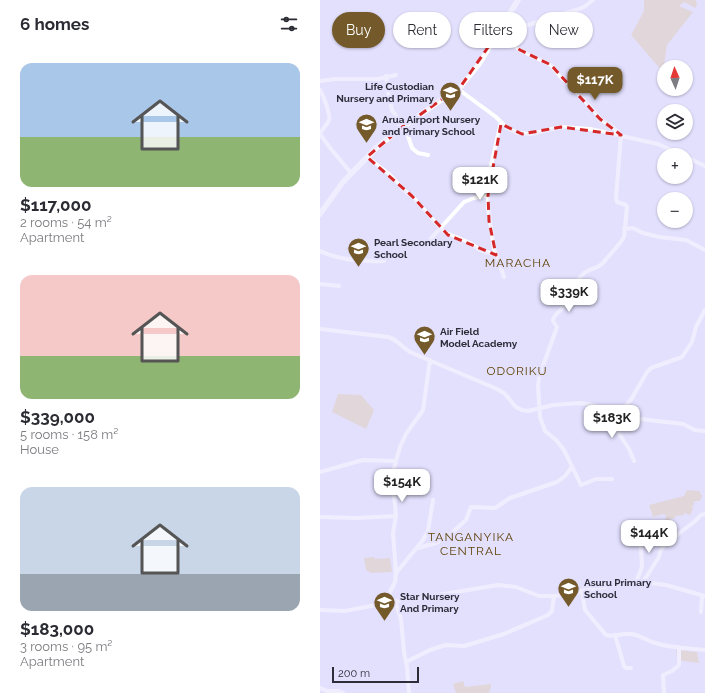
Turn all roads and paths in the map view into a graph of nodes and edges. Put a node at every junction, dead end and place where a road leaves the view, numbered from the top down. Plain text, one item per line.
1 (518, 0) edge
2 (593, 0) edge
3 (511, 12) edge
4 (527, 25) edge
5 (489, 48) edge
6 (518, 48) edge
7 (396, 74) dead end
8 (386, 76) junction
9 (320, 81) edge
10 (458, 89) junction
11 (320, 90) edge
12 (501, 122) junction
13 (401, 128) junction
14 (622, 135) junction
15 (667, 148) edge
16 (428, 155) dead end
17 (367, 157) junction
18 (693, 160) edge
19 (705, 166) edge
20 (351, 173) junction
21 (488, 195) junction
22 (320, 214) edge
23 (439, 228) junction
24 (624, 229) junction
25 (426, 244) dead end
26 (705, 250) edge
27 (320, 251) edge
28 (496, 255) junction
29 (384, 261) dead end
30 (504, 277) dead end
31 (320, 284) edge
32 (339, 286) dead end
33 (705, 310) edge
34 (320, 329) edge
35 (430, 360) junction
36 (540, 408) junction
37 (614, 412) junction
38 (620, 414) junction
39 (704, 431) edge
40 (396, 461) junction
41 (634, 461) dead end
42 (572, 467) junction
43 (320, 472) edge
44 (612, 479) dead end
45 (433, 500) dead end
46 (705, 514) edge
47 (396, 516) junction
48 (320, 517) edge
49 (632, 529) dead end
50 (418, 548) junction
51 (396, 573) junction
52 (636, 582) junction
53 (643, 582) junction
54 (582, 591) junction
55 (554, 596) junction
56 (704, 596) edge
57 (395, 601) junction
58 (384, 604) junction
59 (320, 610) edge
60 (701, 612) dead end
61 (615, 635) junction
62 (679, 647) junction
63 (705, 650) edge
64 (406, 662) junction
65 (631, 668) dead end
66 (320, 688) edge
67 (343, 693) edge
68 (409, 693) edge
69 (664, 693) edge

1 - 3 main road
2 - 4 street
5 - 10 main road
6 - 14 street
7 - 8 street
8 - 9 street
8 - 13 street
10 - 12 street
10 - 13 main road
11 - 20 street
12 - 14 street
12 - 21 street
13 - 16 street
13 - 17 main road
14 - 15 street
14 - 24 street
17 - 20 main road
17 - 23 street
18 - 19 street
20 - 22 main road
21 - 23 street
21 - 28 street
23 - 25 street
23 - 28 street
24 - 26 street
24 - 36 street
27 - 29 street
28 - 30 street
31 - 32 street
33 - 38 street
34 - 35 street
35 - 36 street
35 - 40 street
36 - 37 street
36 - 42 street
37 - 38 street
37 - 41 street
38 - 39 street
40 - 43 street
40 - 47 street
42 - 44 street
42 - 50 street
45 - 50 street
46 - 53 street
47 - 48 street
47 - 51 street
49 - 52 street
50 - 51 street
51 - 58 street
52 - 53 street
52 - 54 street
53 - 56 street
54 - 55 street
54 - 61 street
55 - 57 street
55 - 64 street
56 - 60 street
57 - 58 street
57 - 64 street
58 - 59 street
61 - 62 street
61 - 65 street
62 - 63 street
62 - 69 street
64 - 68 street
66 - 67 street

